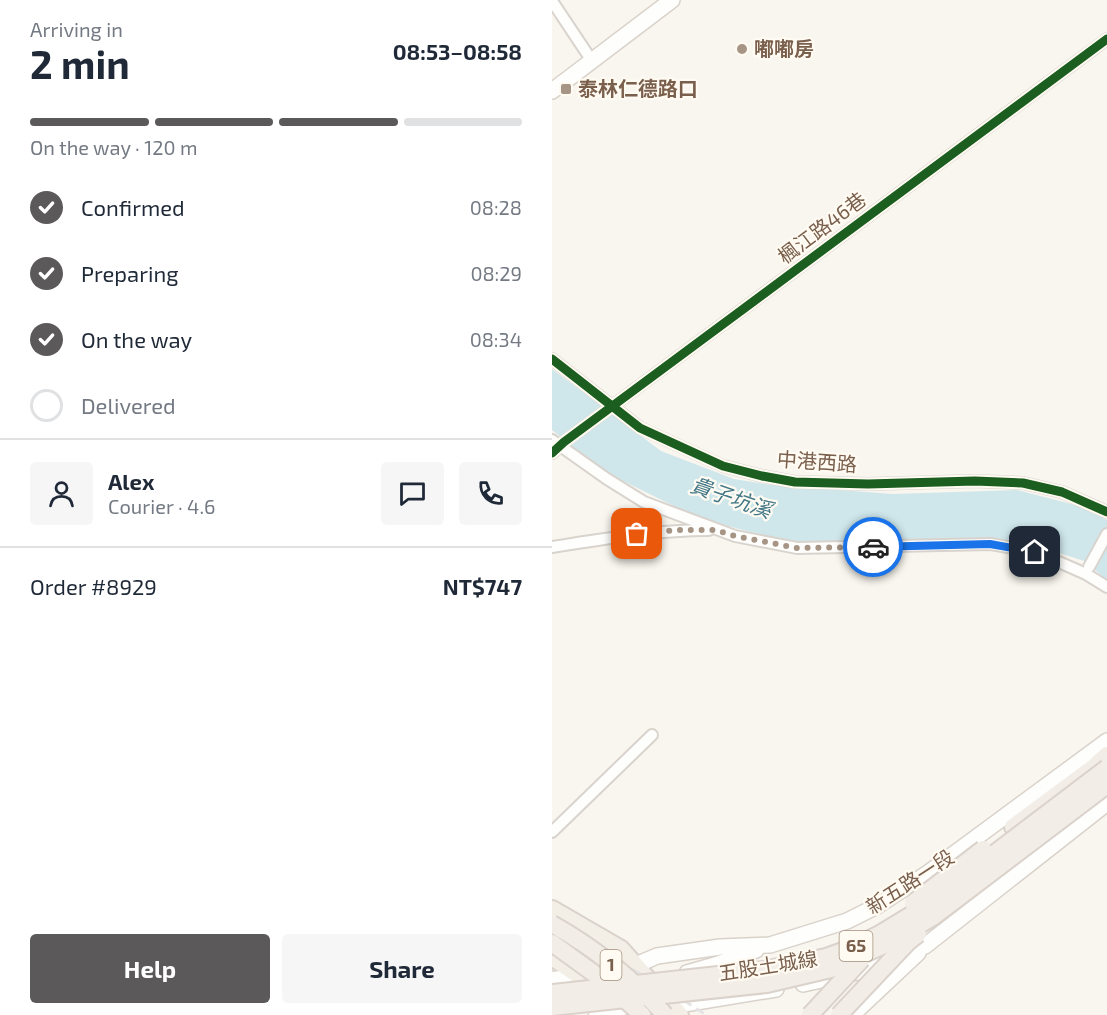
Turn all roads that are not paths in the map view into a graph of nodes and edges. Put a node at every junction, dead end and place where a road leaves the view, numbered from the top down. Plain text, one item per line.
1 (672, 0) edge
2 (552, 1) edge
3 (1107, 39) edge
4 (592, 61) junction
5 (552, 92) edge
6 (552, 358) edge
7 (610, 408) junction
8 (557, 445) edge
9 (1107, 512) edge
10 (715, 530) junction
11 (1107, 534) edge
12 (552, 547) edge
13 (1089, 567) dead end
14 (1107, 587) edge
15 (652, 735) dead end
16 (1107, 741) edge
17 (1107, 755) edge
18 (1107, 768) edge
19 (1107, 785) edge
20 (1107, 793) edge
21 (1107, 803) edge
22 (552, 832) edge
23 (552, 909) edge
24 (552, 924) edge
25 (552, 932) edge
26 (552, 943) edge
27 (770, 945) junction
28 (925, 946) junction
29 (552, 957) edge
30 (636, 965) junction
31 (601, 970) junction
32 (578, 975) junction
33 (552, 978) edge
34 (650, 982) junction
35 (552, 993) edge
36 (552, 1007) edge
37 (672, 1012) edge
38 (637, 1013) edge
39 (595, 1015) edge
40 (810, 1015) edge
41 (839, 1015) edge
42 (852, 1015) edge

1 - 4 main road
2 - 4 street
3 - 7 street, 楓江路46巷
4 - 5 main road
6 - 7 street, 中港西路
7 - 8 street, 楓江路46巷
7 - 9 street, 中港西路
8 - 10 street
10 - 12 street
10 - 14 street
11 - 13 street
15 - 22 street
16 - 27 main road, 新五路一段
17 - 40 highway, bridge
18 - 35 highway, 五股土城線 / 65, bridge
19 - 36 highway, 五股土城線 / 65, bridge
20 - 41 highway, bridge
21 - 28 main road
23 - 30 main road, 1
24 - 37 highway, 1, bridge
25 - 31 main road, 1
26 - 38 highway, 1, bridge
27 - 30 main road, 新五路一段
27 - 34 main road
28 - 37 main road
28 - 42 main road
29 - 32 main road, 1
30 - 31 main road, 新五路一段
30 - 34 main road, 1
31 - 32 main road, 新五路一段
31 - 34 main road, 1
31 - 38 main road, 1
32 - 33 street
32 - 38 main road, 1
34 - 37 main road, 1
34 - 38 main road
37 - 38 main road
38 - 39 street

